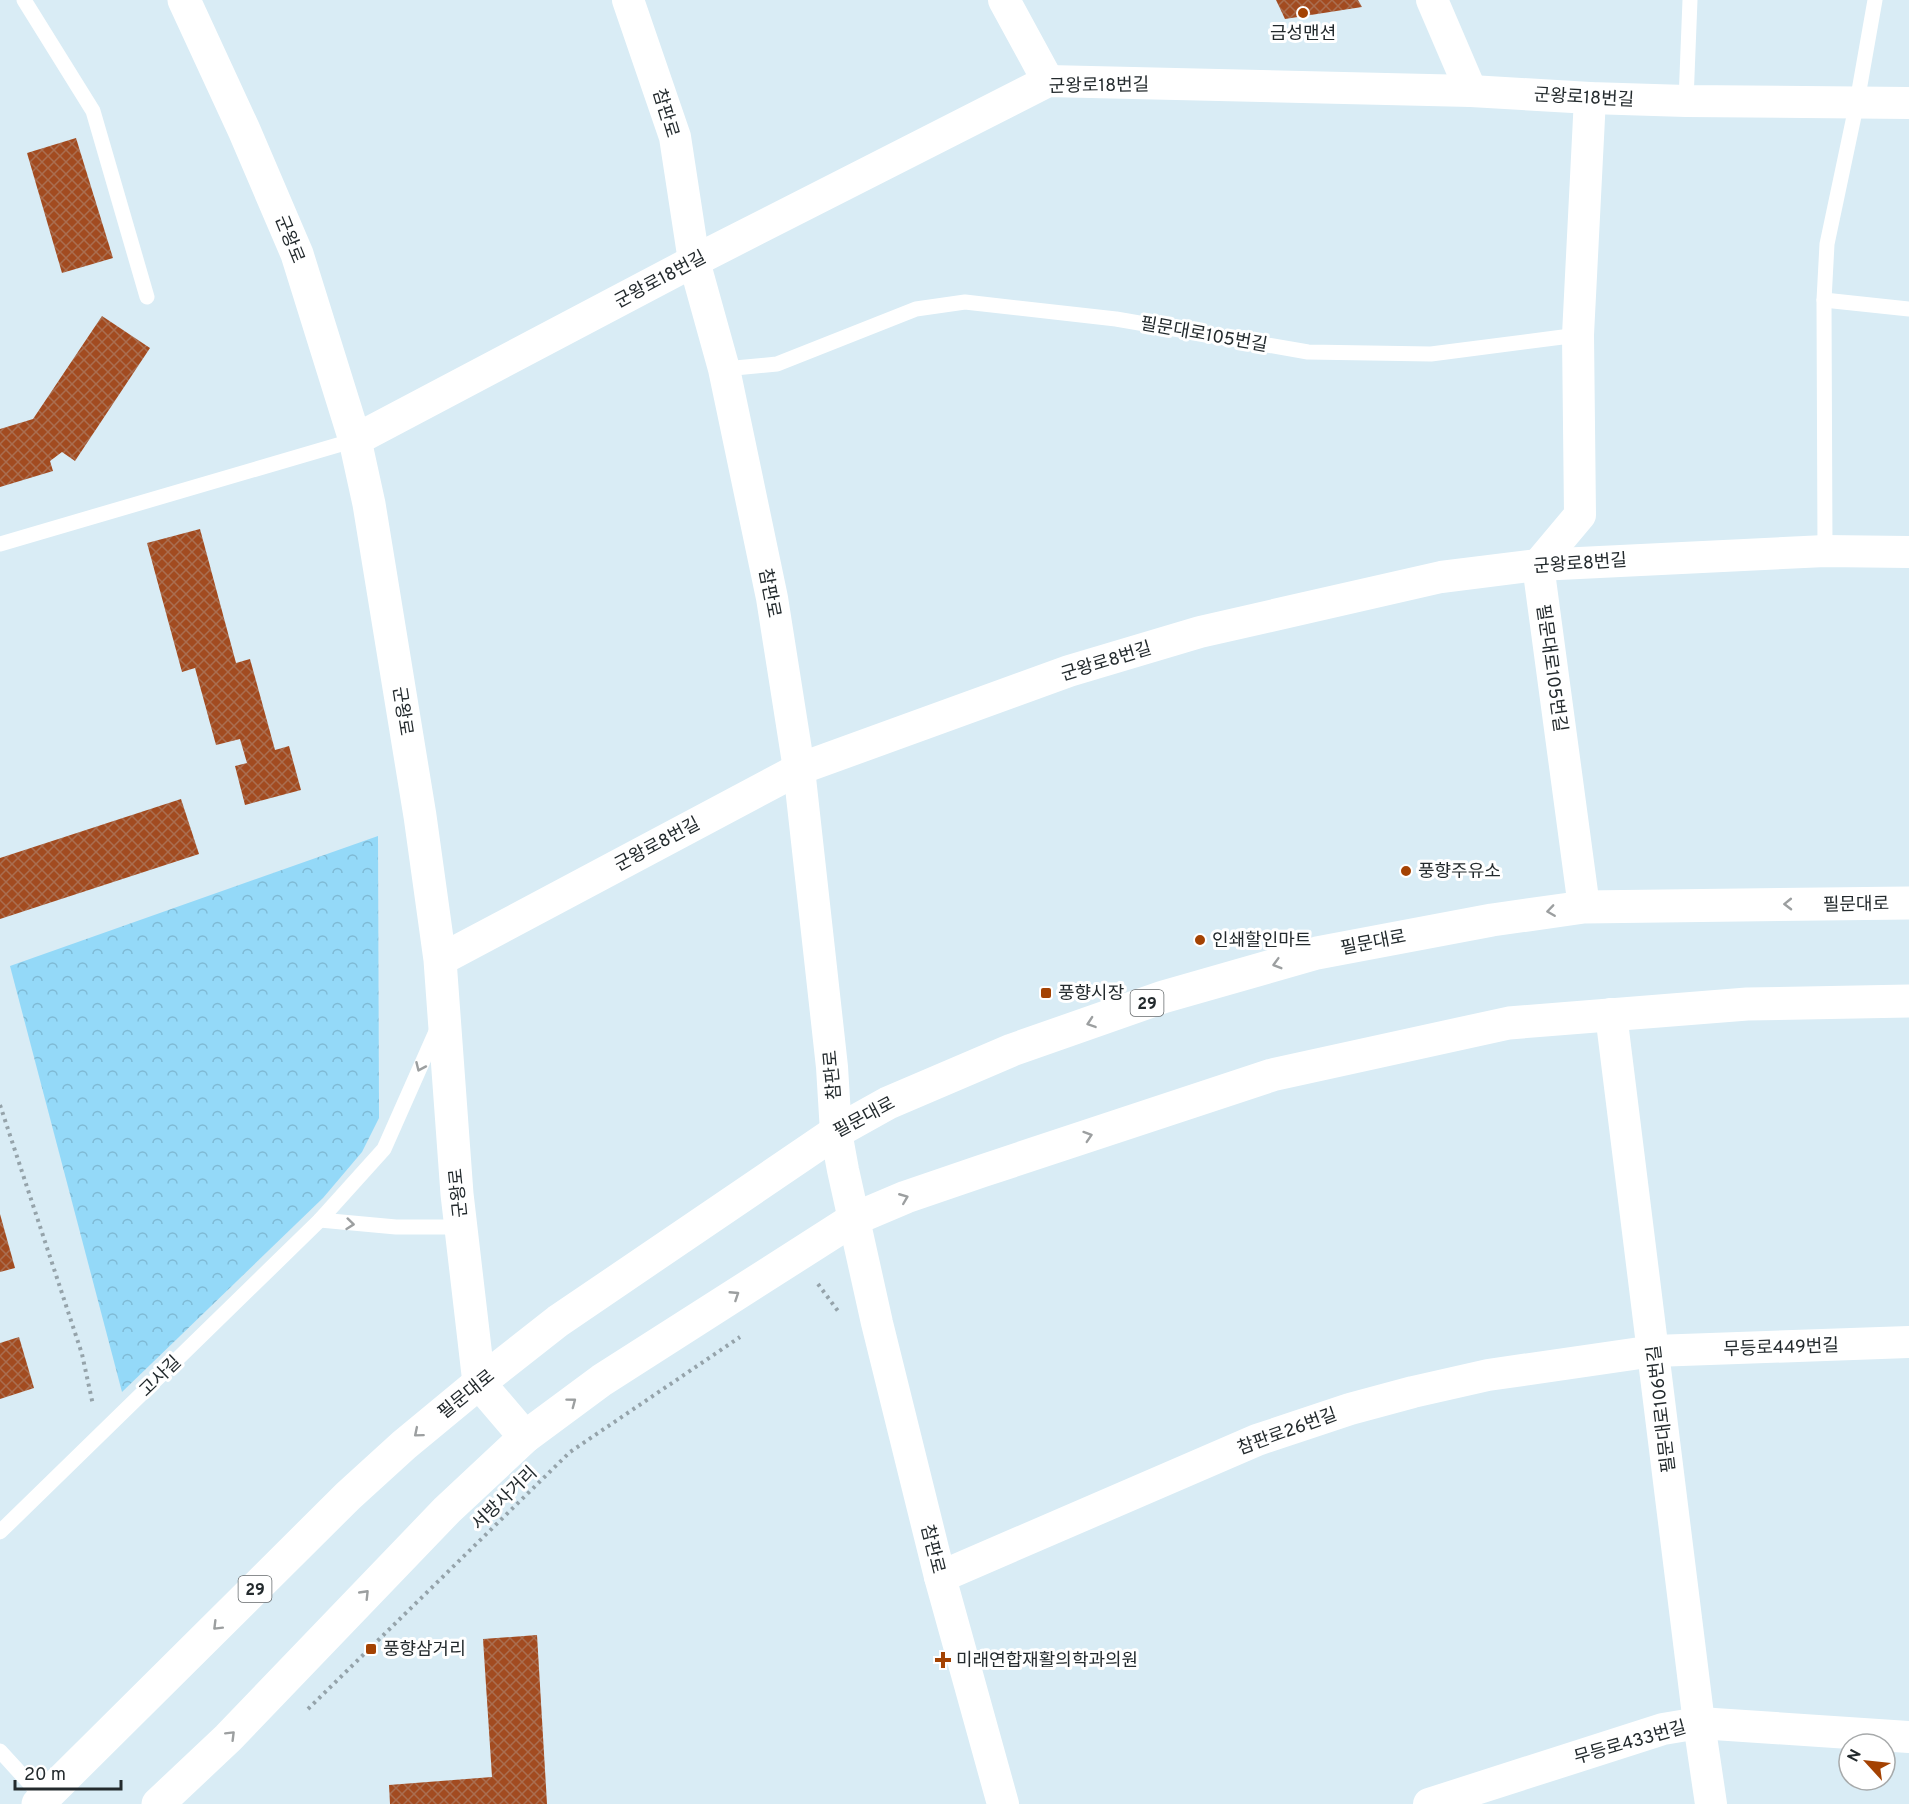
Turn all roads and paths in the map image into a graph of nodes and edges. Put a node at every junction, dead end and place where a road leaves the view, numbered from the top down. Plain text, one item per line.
1 (24, 0) edge
2 (184, 0) edge
3 (628, 0) edge
4 (1004, 0) edge
5 (1432, 0) edge
6 (1690, 0) edge
7 (1875, 0) edge
8 (1048, 81) junction
9 (1471, 91) junction
10 (1590, 98) junction
11 (1686, 101) junction
12 (1857, 102) junction
13 (1909, 102) edge
14 (694, 261) junction
15 (147, 297) dead end
16 (1824, 300) junction
17 (1909, 309) edge
18 (1578, 335) junction
19 (724, 369) junction
20 (355, 440) junction
21 (0, 544) edge
22 (1826, 551) junction
23 (1909, 552) edge
24 (1538, 565) junction
25 (799, 769) junction
26 (1909, 903) edge
27 (1584, 907) junction
28 (440, 960) junction
29 (1909, 1001) edge
30 (444, 1014) junction
31 (1611, 1014) junction
32 (0, 1105) edge
33 (836, 1132) junction
34 (854, 1219) junction
35 (320, 1220) junction
36 (461, 1227) junction
37 (809, 1290) dead end
38 (843, 1318) dead end
39 (742, 1335) dead end
40 (1909, 1342) edge
41 (1654, 1351) junction
42 (480, 1383) junction
43 (100, 1435) junction
44 (525, 1437) junction
45 (0, 1532) edge
46 (940, 1577) junction
47 (305, 1712) dead end
48 (1699, 1723) junction
49 (1909, 1737) edge
50 (0, 1751) edge
51 (41, 1801) edge
52 (158, 1804) edge
53 (1004, 1804) edge
54 (1429, 1804) edge
55 (1711, 1804) edge

1 - 15 lane
2 - 20 main road, 군왕로
3 - 14 street, 참판로
4 - 8 street
5 - 9 street
6 - 11 lane
7 - 12 lane
8 - 9 street, 군왕로18번길
8 - 14 street, 군왕로18번길
9 - 10 street, 군왕로18번길
10 - 11 street, 군왕로18번길
10 - 18 street
11 - 12 street, 군왕로18번길
12 - 13 street, 군왕로18번길
12 - 16 lane
14 - 19 street, 참판로
14 - 20 street, 군왕로18번길
16 - 17 lane
16 - 22 lane
18 - 19 lane, 필문대로105번길
18 - 24 street
19 - 25 street, 참판로
20 - 21 lane
20 - 28 main road, 군왕로
22 - 23 street, 군왕로8번길
22 - 24 street, 군왕로8번길
24 - 25 street, 군왕로8번길
24 - 27 street, 필문대로105번길
25 - 28 street, 군왕로8번길
25 - 33 street, 참판로
26 -> 27 main road, 필문대로 / 29
27 -> 33 main road, 필문대로 / 29
28 - 30 main road, 군왕로
29 - 31 main road
30 -> 35 lane, 고사길
30 - 36 main road, 군왕로
34 -> 31 main road
31 - 41 street, 필문대로106번길
32 - 43 path
33 - 34 street, 참판로
33 - 42 main road, 필문대로 / 29
44 -> 34 main road
34 - 46 street, 참판로
35 -> 36 lane
35 - 43 lane, 고사길
36 - 42 main road, 군왕로
37 - 38 path
39 - 47 path, 서방사거리
40 - 41 street, 무등로449번길
41 - 46 street, 참판로26번길
41 - 48 street, 필문대로106번길
42 - 44 main road
42 -> 51 main road, 필문대로 / 29
43 - 45 lane, 고사길
52 -> 44 main road
46 - 53 street, 참판로
48 - 49 street, 무등로433번길
48 - 54 street, 무등로433번길
48 - 55 street, 필문대로106번길
50 - 51 lane

